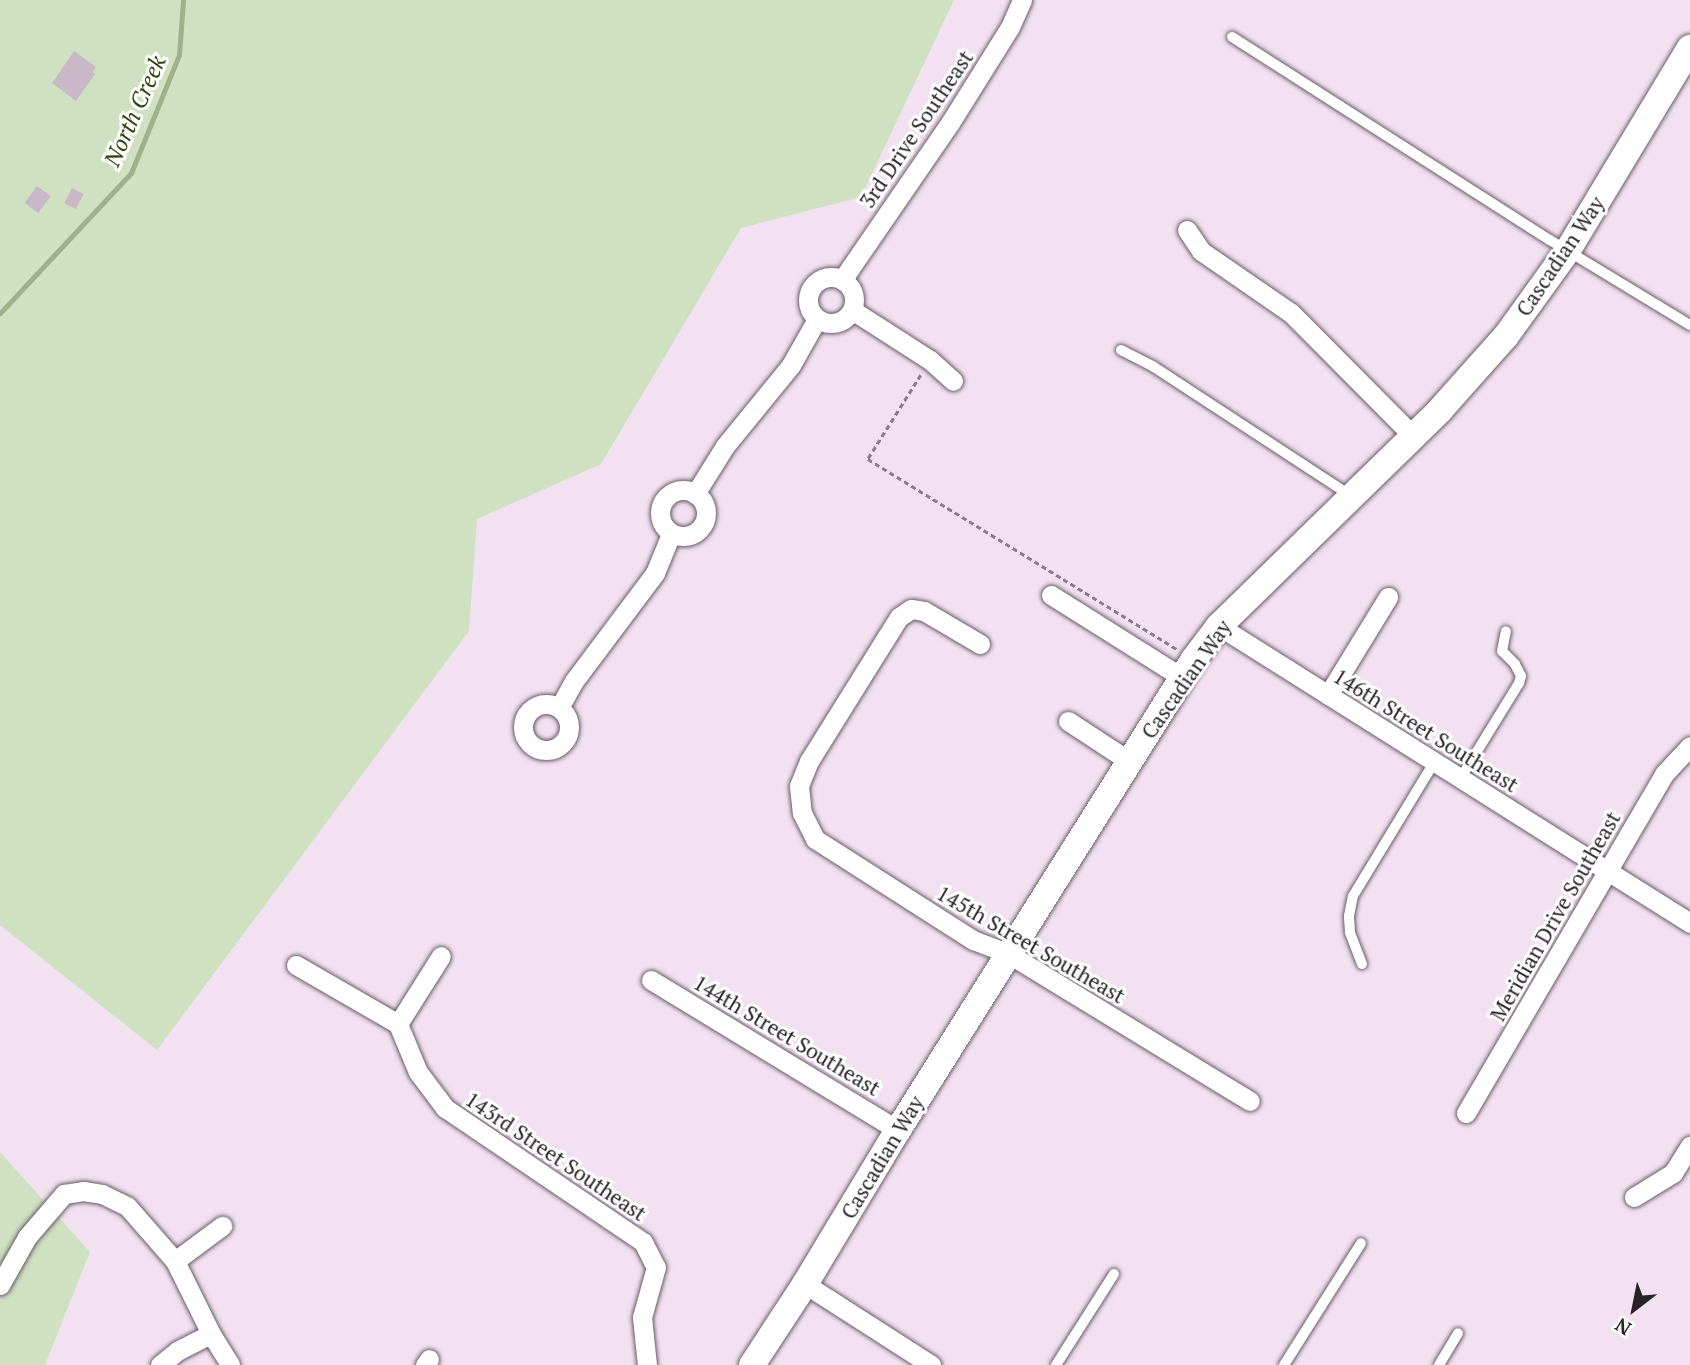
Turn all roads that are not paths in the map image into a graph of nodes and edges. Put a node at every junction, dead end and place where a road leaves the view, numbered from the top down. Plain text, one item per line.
1 (1022, 0) edge
2 (1232, 37) dead end
3 (1690, 48) edge
4 (1187, 230) dead end
5 (1569, 250) junction
6 (842, 280) junction
7 (852, 310) junction
8 (817, 319) junction
9 (1690, 325) edge
10 (1121, 350) dead end
11 (953, 381) dead end
12 (1413, 436) junction
13 (695, 494) junction
14 (1351, 497) junction
15 (671, 534) junction
16 (1051, 595) dead end
17 (1388, 597) dead end
18 (1219, 626) junction
19 (1506, 631) dead end
20 (980, 644) dead end
21 (1187, 668) junction
22 (1328, 695) junction
23 (559, 708) dead end
24 (1068, 721) dead end
25 (1690, 746) edge
26 (1129, 761) junction
27 (1434, 763) junction
28 (1460, 779) junction
29 (1608, 873) junction
30 (1690, 923) edge
31 (1009, 954) junction
32 (442, 956) dead end
33 (1362, 964) dead end
34 (296, 965) dead end
35 (651, 980) dead end
36 (398, 1024) junction
37 (1250, 1101) dead end
38 (1466, 1113) dead end
39 (898, 1130) junction
40 (1690, 1146) edge
41 (1634, 1197) dead end
42 (222, 1226) dead end
43 (1361, 1243) dead end
44 (175, 1261) junction
45 (1114, 1274) dead end
46 (806, 1284) junction
47 (0, 1285) edge
48 (1458, 1333) dead end
49 (211, 1335) junction
50 (160, 1365) edge
51 (230, 1365) edge
52 (647, 1365) edge
53 (752, 1365) edge
54 (931, 1365) edge
55 (1056, 1365) edge
56 (1284, 1365) edge
57 (1439, 1365) edge

1 - 6 street, 3rd Drive Southeast
2 - 5 lane
3 - 5 street, Cascadian Way
4 - 12 street
5 - 9 lane
5 - 12 street, Cascadian Way
6 - 7 street
6 - 8 street
7 - 8 street
7 - 11 street
8 - 13 street
10 - 14 lane
12 - 14 street, Cascadian Way
13 - 15 street
13 - 15 street
14 - 18 street, Cascadian Way
15 - 23 street
16 - 21 street
17 - 22 street
18 - 21 street, Cascadian Way
18 - 22 street, 146th Street Southeast
19 - 28 lane
20 - 31 street, 145th Street Southeast
21 - 26 street, Cascadian Way
22 - 27 street, 146th Street Southeast
24 - 26 street
25 - 29 street, Meridian Drive Southeast
26 - 31 street, Cascadian Way
27 - 28 street, 146th Street Southeast
27 - 33 lane
28 - 29 street, 146th Street Southeast
29 - 30 street, 146th Street Southeast
29 - 38 street, Meridian Drive Southeast
31 - 37 street, 145th Street Southeast
31 - 39 street, Cascadian Way
32 - 36 street
34 - 36 street
35 - 39 street, 144th Street Southeast
36 - 52 street, 143rd Street Southeast
39 - 46 street, Cascadian Way
40 - 41 street
42 - 44 street
43 - 56 lane
44 - 47 street
44 - 49 street
45 - 55 lane
46 - 53 street, Cascadian Way
46 - 54 street
48 - 57 lane
49 - 50 street
49 - 51 street

